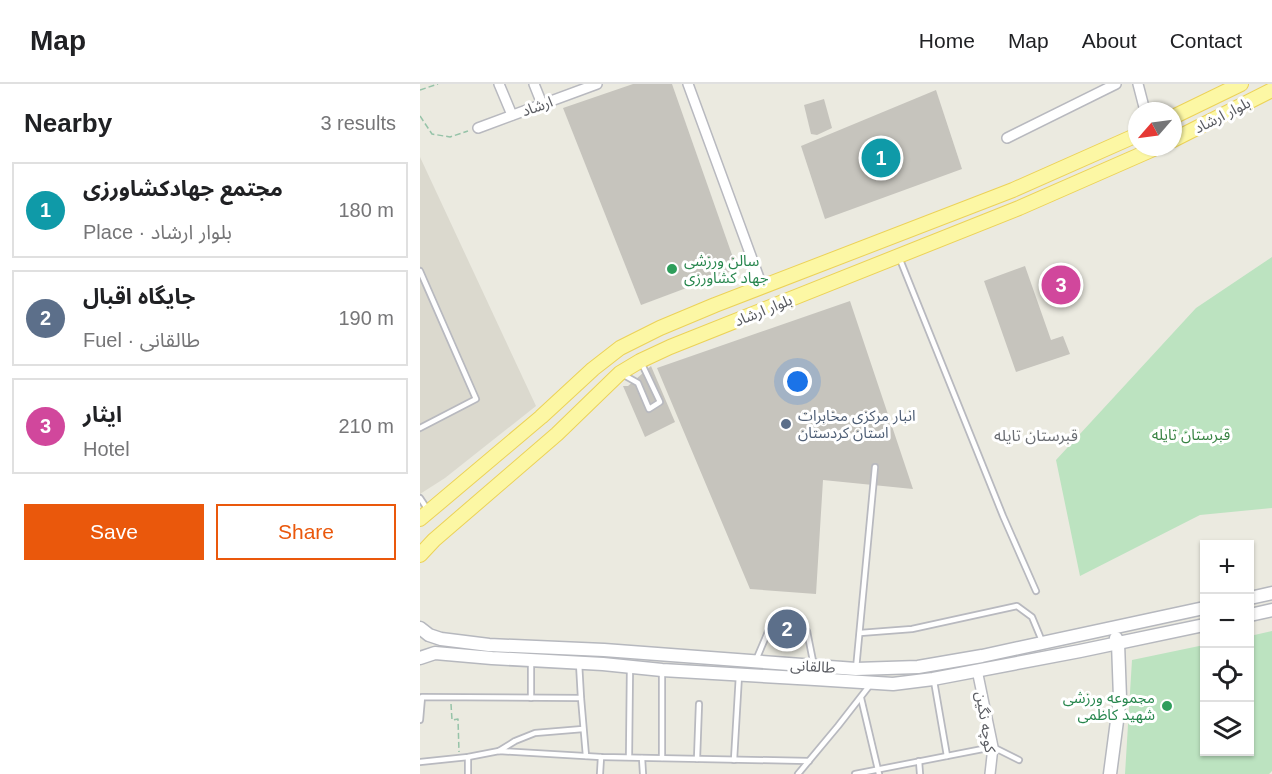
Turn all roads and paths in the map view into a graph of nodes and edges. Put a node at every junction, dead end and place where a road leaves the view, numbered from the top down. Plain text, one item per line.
1 (438, 84) edge
2 (499, 84) edge
3 (534, 84) edge
4 (597, 84) edge
5 (688, 84) edge
6 (1116, 84) edge
7 (1138, 84) edge
8 (1241, 84) edge
9 (420, 90) edge
10 (1272, 90) edge
11 (1143, 102) edge
12 (542, 104) junction
13 (1182, 113) edge
14 (512, 115) junction
15 (420, 116) edge
16 (478, 128) joint
17 (1182, 135) edge
18 (1007, 138) dead end
19 (1128, 139) edge
20 (1137, 156) edge
21 (878, 242) junction
22 (899, 257) junction
23 (884, 262) junction
24 (420, 271) edge
25 (762, 286) junction
26 (640, 361) junction
27 (620, 373) junction
28 (420, 428) edge
29 (875, 467) dead end
30 (420, 498) edge
31 (425, 515) edge
32 (447, 528) junction
33 (420, 555) edge
34 (1036, 591) dead end
35 (1272, 593) edge
36 (1254, 597) edge
37 (1200, 609) edge
38 (1272, 610) edge
39 (1254, 614) edge
40 (1200, 626) edge
41 (420, 628) edge
42 (1114, 628) junction
43 (860, 633) junction
44 (1043, 643) junction
45 (1118, 643) junction
46 (569, 649) junction
47 (420, 658) edge
48 (531, 660) junction
49 (755, 661) junction
50 (573, 663) junction
51 (814, 666) junction
52 (630, 667) junction
53 (856, 669) junction
54 (662, 670) junction
55 (977, 670) junction
56 (739, 675) junction
57 (933, 679) junction
58 (871, 684) junction
59 (450, 697) junction
60 (531, 698) junction
61 (581, 698) junction
62 (861, 698) junction
63 (699, 704) dead end
64 (420, 720) edge
65 (583, 729) junction
66 (993, 747) junction
67 (499, 751) junction
68 (468, 756) junction
69 (586, 756) junction
70 (947, 756) junction
71 (459, 757) junction
72 (601, 757) junction
73 (629, 757) junction
74 (642, 758) junction
75 (662, 758) junction
76 (697, 759) junction
77 (734, 760) junction
78 (1019, 760) dead end
79 (809, 761) junction
80 (919, 761) junction
81 (420, 762) edge
82 (878, 772) edge
83 (468, 774) edge
84 (600, 774) edge
85 (643, 774) edge
86 (798, 774) edge
87 (855, 774) edge
88 (920, 774) edge
89 (990, 774) edge
90 (1110, 774) edge

1 - 9 path
2 - 14 street
3 - 12 street
4 - 12 street, ارشاد
5 - 25 street
6 - 18 street
7 - 11 street
8 - 13 main road, بلوار ارشاد
10 - 17 main road, بلوار ارشاد
12 - 14 street, ارشاد
14 - 16 street, ارشاد
15 - 16 path
19 - 21 main road, بلوار ارشاد
20 - 22 main road, بلوار ارشاد
21 - 23 main road
21 - 25 main road, بلوار ارشاد
22 - 23 main road, بلوار ارشاد
22 - 34 lane
23 - 26 main road, بلوار ارشاد
24 - 28 lane
25 - 31 main road, بلوار ارشاد
26 - 27 main road, بلوار ارشاد
26 - 27 lane
27 - 32 main road, بلوار ارشاد
29 - 43 lane
30 - 31 lane
31 - 32 main road
32 - 33 main road, بلوار ارشاد
35 - 36 main road
37 - 42 main road, طالقانی
38 - 39 main road
40 - 45 main road, طالقانی
41 - 46 main road, طالقانی
42 - 44 main road, طالقانی
42 - 45 main road
43 - 44 lane
43 - 53 lane
44 - 53 main road, طالقانی
45 - 55 main road, طالقانی
45 - 90 main road
46 - 49 main road, طالقانی
46 - 50 main road
47 - 48 main road, طالقانی
48 - 50 main road, طالقانی
48 - 60 lane
49 - 51 main road, طالقانی
49 - 51 lane
50 - 52 main road, طالقانی
50 - 61 lane
51 - 53 main road, طالقانی
52 - 54 main road, طالقانی
52 - 73 lane
54 - 56 main road, طالقانی
54 - 75 lane
55 - 57 main road, طالقانی
55 - 66 street, کوچه نگین
56 - 58 main road, طالقانی
56 - 77 lane
57 - 58 main road, طالقانی
57 - 70 lane
58 - 62 lane
59 - 60 lane
59 - 64 lane
59 - 71 path
60 - 61 lane
61 - 65 lane
62 - 79 lane
62 - 82 lane
63 - 76 lane
65 - 67 lane
65 - 69 lane
66 - 70 lane
66 - 78 lane
66 - 89 street, کوچه نگین
67 - 68 lane
67 - 69 lane
68 - 71 lane
68 - 83 lane
69 - 72 lane
70 - 80 lane
71 - 81 lane
72 - 73 lane
72 - 84 lane
73 - 74 lane
74 - 75 lane
74 - 85 lane
75 - 76 lane
76 - 77 lane
77 - 79 lane
79 - 86 lane
80 - 82 lane
80 - 88 lane
82 - 87 lane

